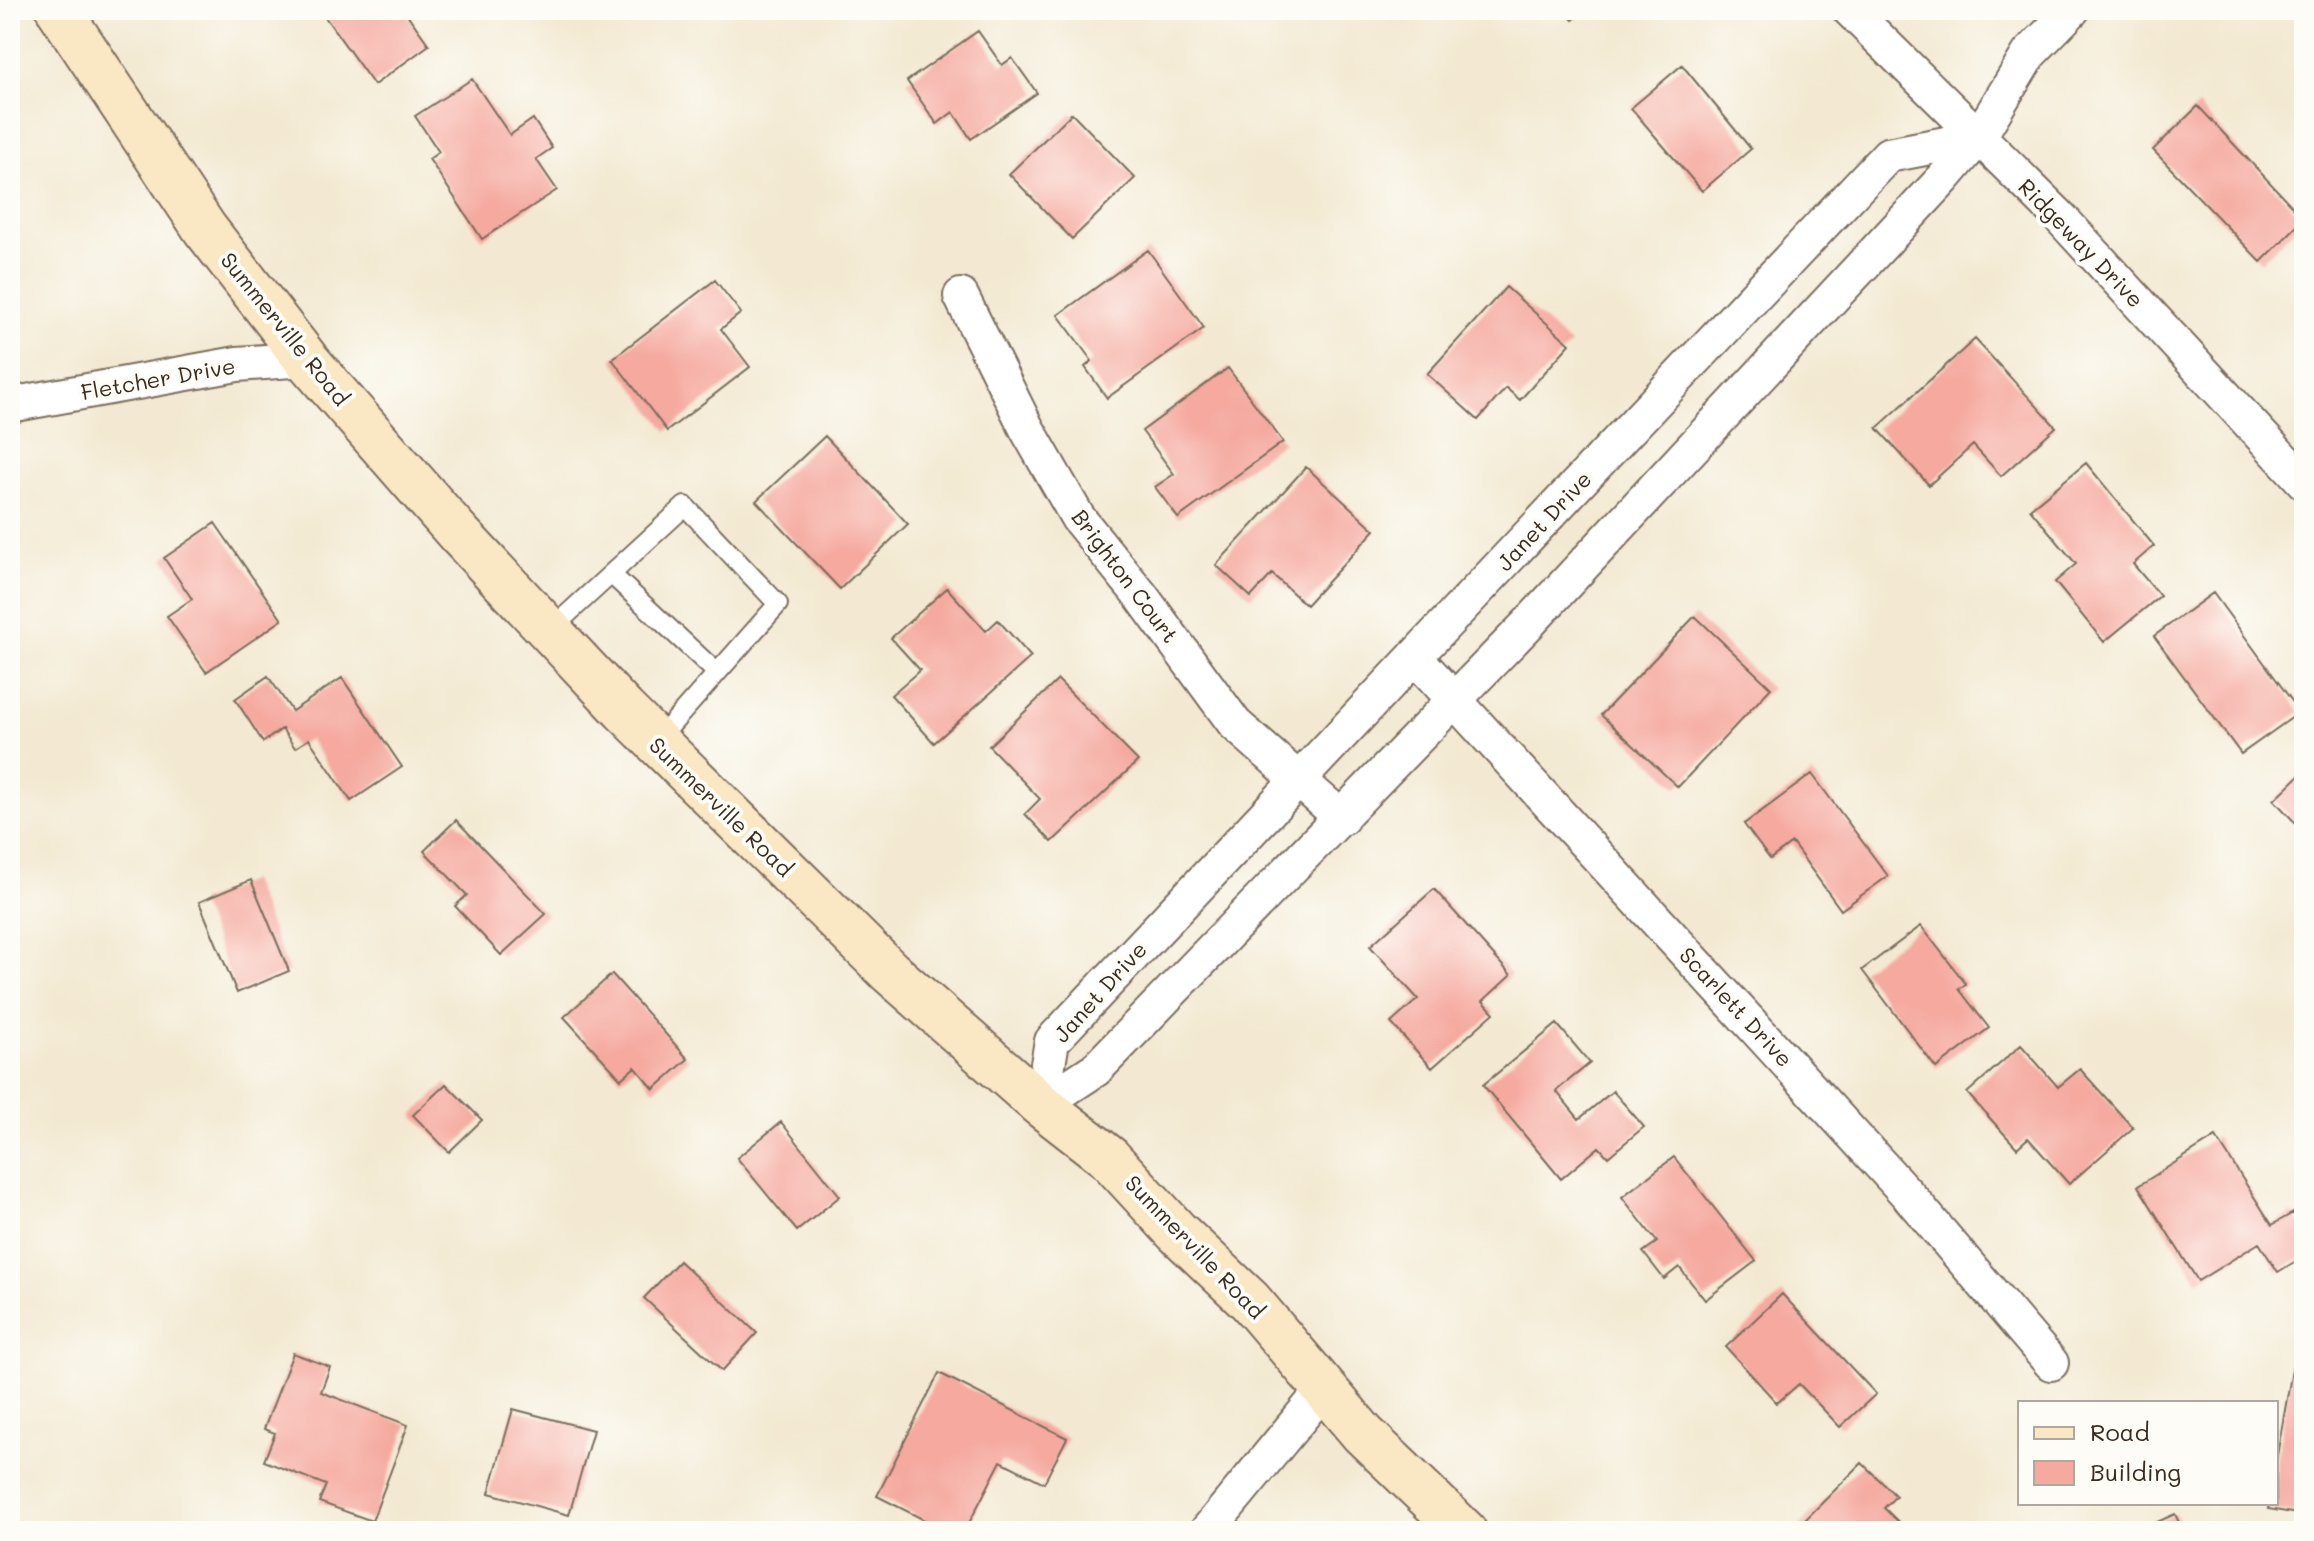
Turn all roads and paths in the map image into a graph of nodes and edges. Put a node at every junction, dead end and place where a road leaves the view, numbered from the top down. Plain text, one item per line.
1 (59, 10) edge
2 (1850, 10) edge
3 (2072, 10) edge
4 (1978, 138) junction
5 (961, 296) dead end
6 (306, 359) junction
7 (10, 405) edge
8 (2304, 482) edge
9 (611, 574) junction
10 (549, 631) junction
11 (1415, 657) junction
12 (716, 672) junction
13 (1453, 699) junction
14 (656, 742) junction
15 (1298, 777) junction
16 (1342, 818) junction
17 (1041, 1105) junction
18 (2051, 1363) dead end
19 (1324, 1389) junction
20 (1207, 1531) edge
21 (1464, 1531) edge

1 - 6 main road, Summerville Road
2 - 4 street, Ridgeway Drive
3 - 4 street
4 - 8 street, Ridgeway Drive
4 - 11 street, Janet Drive
4 - 13 street
5 - 15 street, Brighton Court
6 - 7 street, Fletcher Drive
6 - 10 main road, Summerville Road
9 - 10 lane
9 - 12 lane
9 - 12 lane
10 - 14 main road, Summerville Road
11 - 13 street, Scarlett Drive
11 - 15 street, Janet Drive
12 - 14 lane
13 - 16 street
13 - 18 street, Scarlett Drive
14 - 17 main road, Summerville Road
15 - 16 street, Brighton Court
15 - 17 street, Janet Drive
16 - 17 street
17 - 19 main road, Summerville Road
19 - 20 street
19 - 21 main road, Summerville Road

